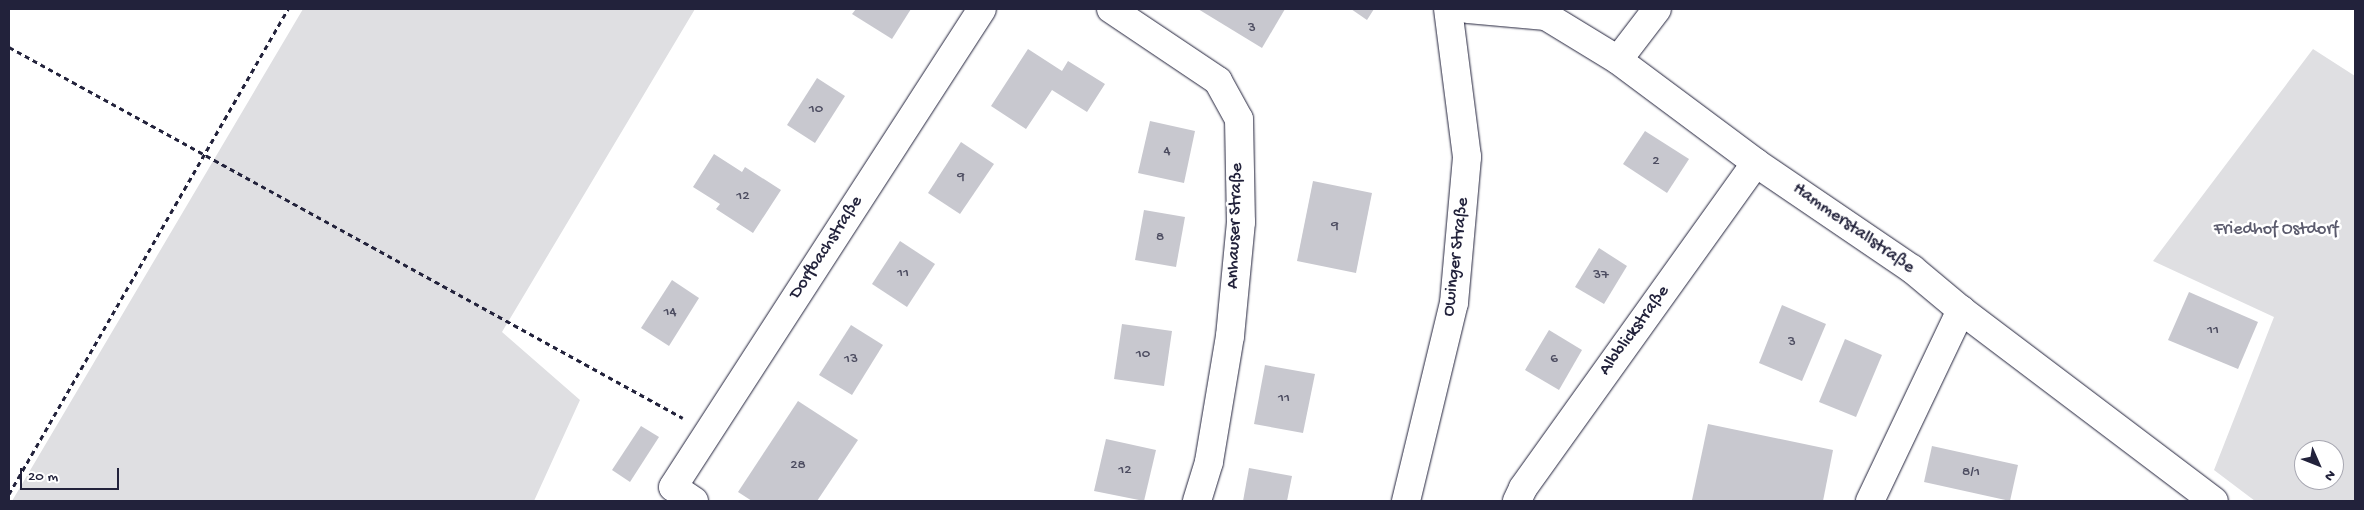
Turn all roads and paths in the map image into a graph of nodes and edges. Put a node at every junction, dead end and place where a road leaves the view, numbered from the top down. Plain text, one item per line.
1 (288, 9) edge
2 (982, 9) edge
3 (1111, 9) edge
4 (1448, 9) edge
5 (1468, 9) edge
6 (1656, 9) edge
7 (9, 47) edge
8 (1618, 60) junction
9 (202, 155) junction
10 (1756, 163) junction
11 (1961, 310) junction
12 (708, 432) junction
13 (9, 494) edge
14 (683, 494) edge
15 (1197, 501) edge
16 (1406, 501) edge
17 (1518, 501) edge
18 (1870, 501) edge
19 (2214, 501) edge

1 - 9 path
2 - 12 street, Dorfbachstraße
3 - 15 street, Anhauser Straße
4 - 16 street, Owinger Straße
5 - 8 street, Hammerstallstraße
6 - 8 street
7 - 9 path
8 - 10 street, Hammerstallstraße
9 - 12 path
9 - 13 path
10 - 11 street, Hammerstallstraße
10 - 17 street, Albblickstraße
11 - 18 street
11 - 19 street, Hammerstallstraße
12 - 14 street, Dorfbachstraße

